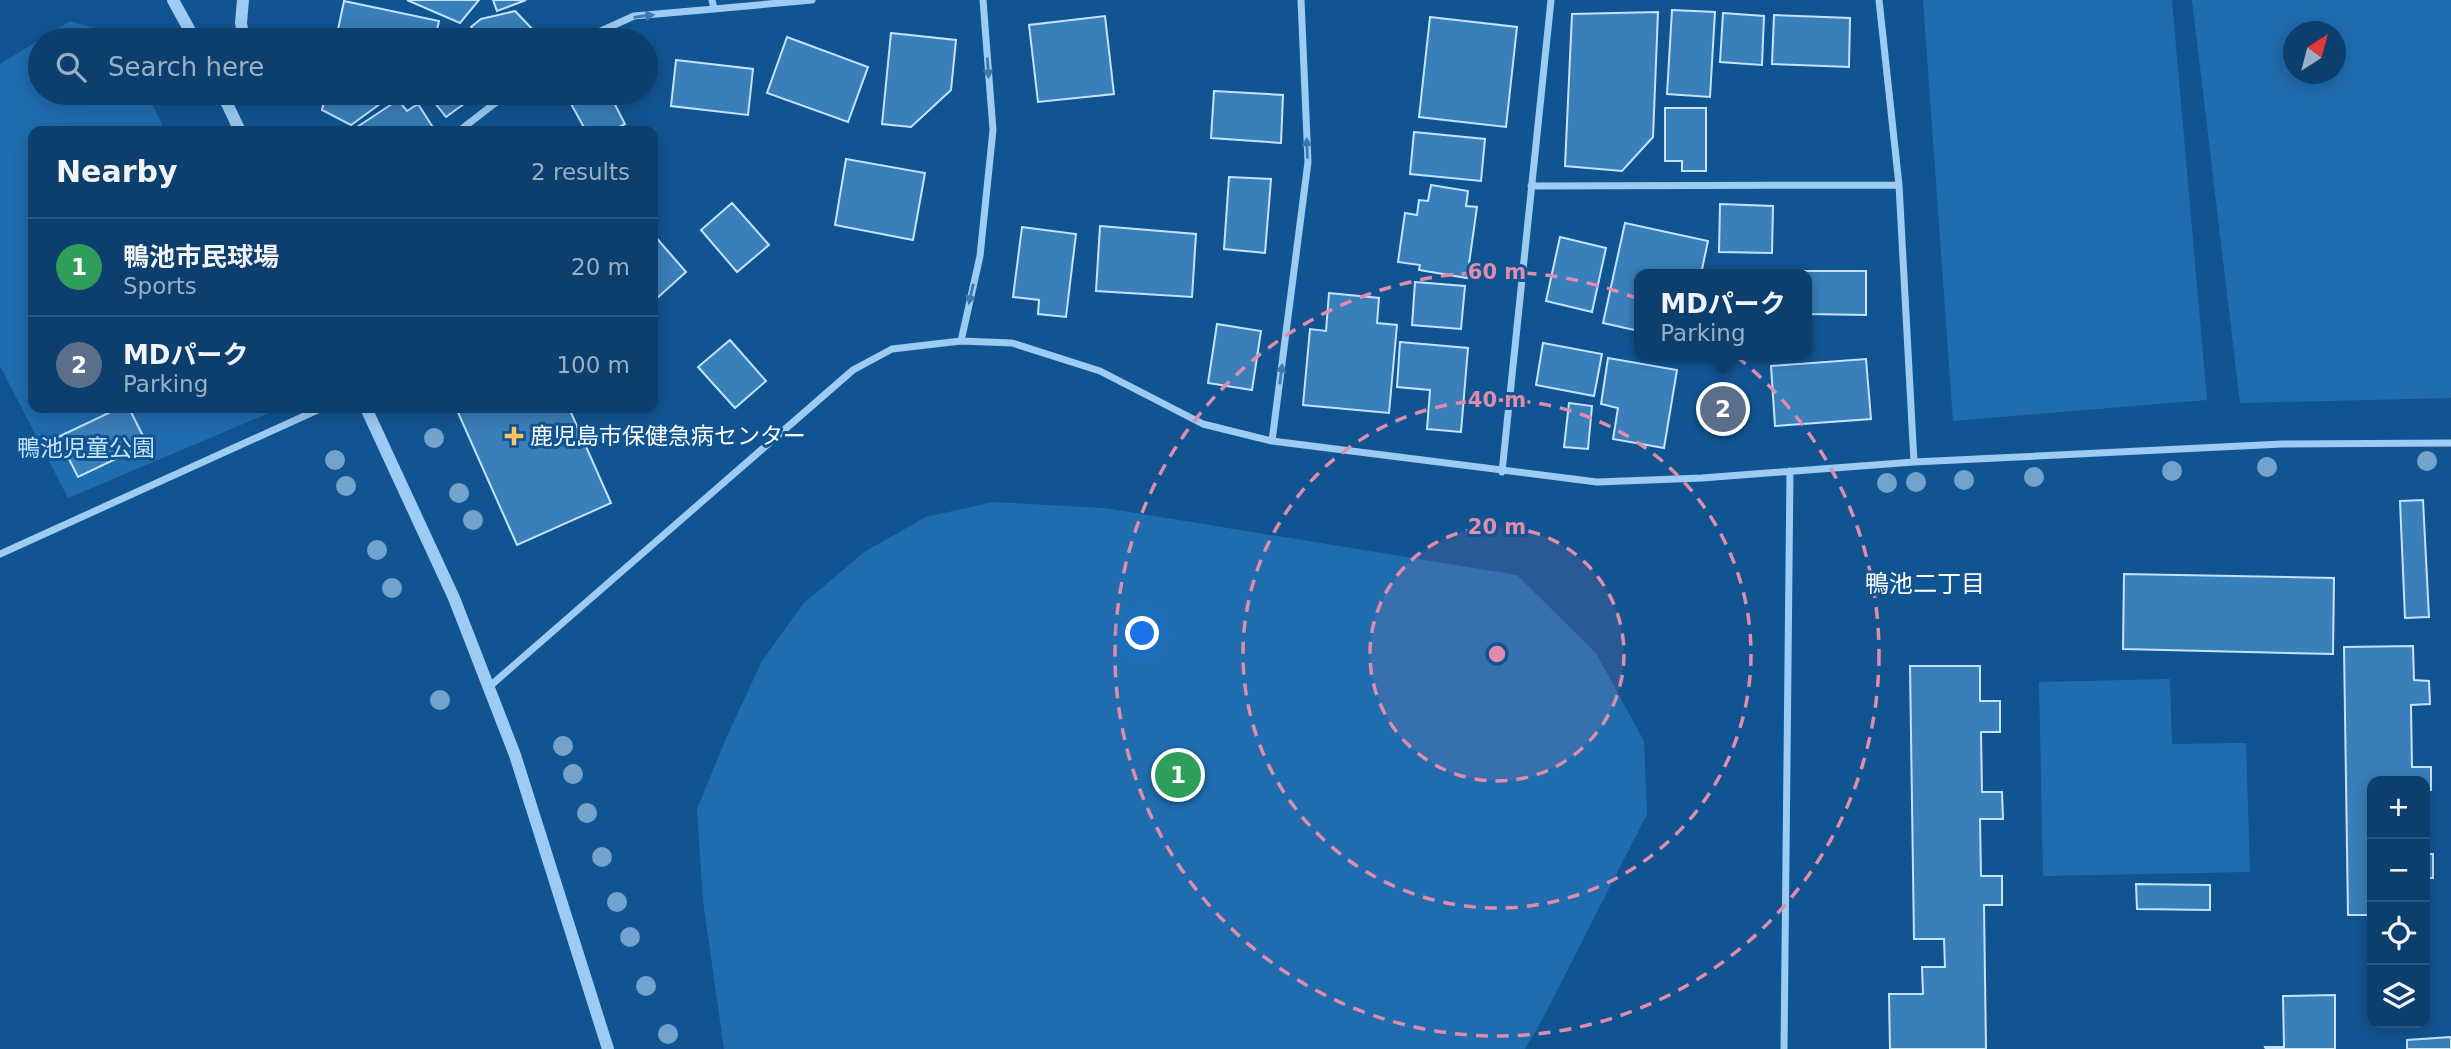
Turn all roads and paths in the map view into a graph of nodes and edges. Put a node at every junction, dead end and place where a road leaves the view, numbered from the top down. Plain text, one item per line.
1 (173, 0) edge
2 (243, 0) edge
3 (812, 0) edge
4 (983, 0) edge
5 (1301, 0) edge
6 (1552, 0) edge
7 (1879, 0) edge
8 (713, 4) edge
9 (188, 28) edge
10 (242, 28) edge
11 (608, 28) edge
12 (228, 105) edge
13 (493, 105) edge
14 (238, 126) edge
15 (465, 126) edge
16 (1899, 185) junction
17 (1531, 186) junction
18 (961, 341) junction
19 (311, 413) edge
20 (368, 413) edge
21 (1272, 441) junction
22 (2451, 443) edge
23 (1914, 462) junction
24 (1790, 471) junction
25 (1502, 472) junction
26 (0, 554) edge
27 (489, 687) junction
28 (608, 1049) edge
29 (1784, 1049) edge

1 - 9 street
2 - 10 street
3 - 8 street
4 -> 18 street
21 -> 5 street
6 - 17 street
7 - 16 street
11 -> 8 street
12 - 14 street
13 - 15 street
16 - 17 street
16 - 23 street
17 - 25 street
18 - 21 street
18 - 27 street
19 - 26 street
20 - 27 street
21 - 25 street
22 - 23 street
23 - 24 street
24 - 25 street
24 - 29 street
27 - 28 street

